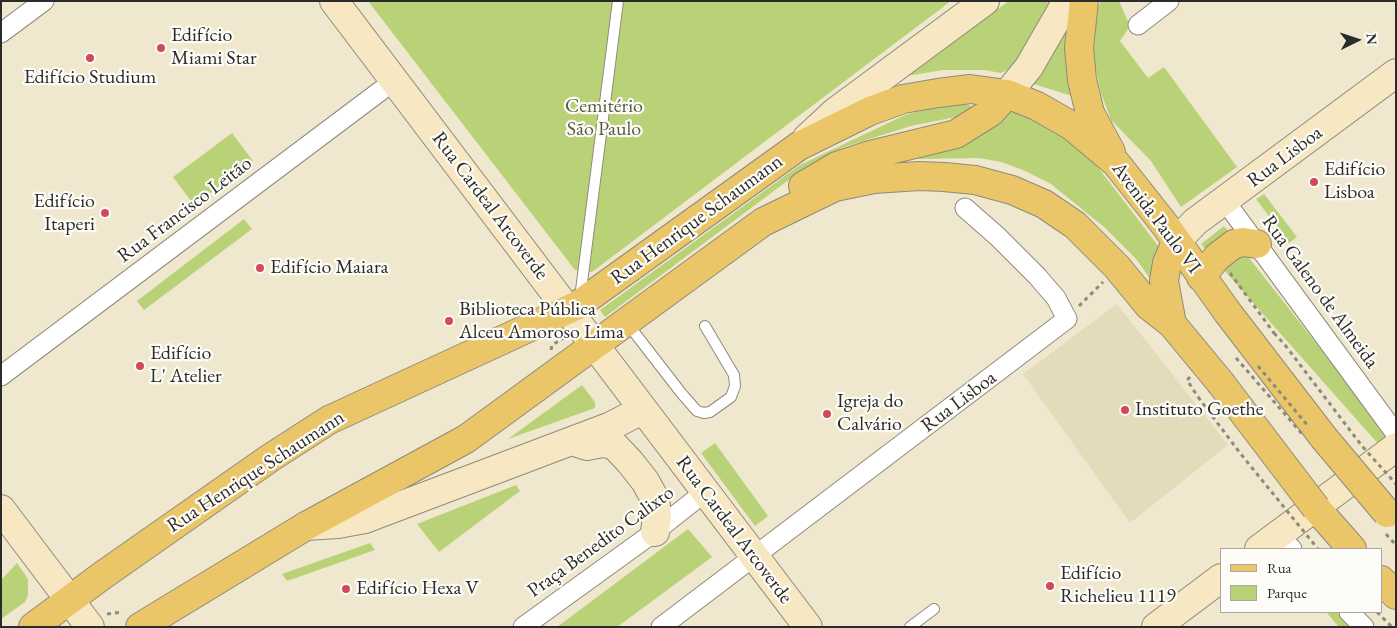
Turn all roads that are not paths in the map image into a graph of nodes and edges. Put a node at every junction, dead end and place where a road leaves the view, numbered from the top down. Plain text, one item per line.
1 (44, 1) edge
2 (334, 1) edge
3 (618, 1) edge
4 (985, 1) edge
5 (1067, 1) edge
6 (1084, 1) edge
7 (1170, 1) edge
8 (4, 25) edge
9 (1138, 25) dead end
10 (1396, 73) edge
11 (395, 80) junction
12 (1007, 94) junction
13 (799, 146) junction
14 (1116, 163) junction
15 (1225, 202) junction
16 (965, 208) dead end
17 (763, 222) junction
18 (1176, 242) junction
19 (1257, 244) junction
20 (1209, 267) junction
21 (573, 308) junction
22 (626, 322) junction
23 (1172, 324) junction
24 (705, 326) dead end
25 (593, 346) junction
26 (1, 376) edge
27 (642, 410) junction
28 (1396, 434) edge
29 (572, 441) junction
30 (1396, 447) edge
31 (705, 492) junction
32 (1, 509) edge
33 (1396, 522) edge
34 (306, 526) junction
35 (655, 532) junction
36 (1276, 544) edge
37 (1351, 548) edge
38 (755, 557) junction
39 (1220, 579) edge
40 (1382, 581) edge
41 (1396, 595) edge
42 (69, 600) junction
43 (934, 609) dead end
44 (1351, 613) edge
45 (33, 627) edge
46 (90, 627) edge
47 (140, 627) edge
48 (523, 627) edge
49 (661, 627) edge
50 (808, 627) edge
51 (910, 627) edge
52 (1156, 627) edge
53 (1364, 627) edge

1 - 8 street
2 - 11 main road, Rua Cardeal Arcoverde
3 - 21 lane
4 - 13 main road, Rua Henrique Schaumann
5 - 12 main road
6 - 14 main road
7 - 9 street
10 - 15 main road, Rua Lisboa
11 - 21 main road, Rua Cardeal Arcoverde
11 - 26 street, Rua Francisco Leitão
12 - 13 main road, Avenida Paulo VI
12 - 14 main road, Avenida Paulo VI
12 - 17 main road
13 - 21 main road, Rua Henrique Schaumann
14 - 18 main road, Avenida Paulo VI
15 - 18 main road, Rua Lisboa
15 - 19 street, Rua Galeno de Almeida
16 - 38 street, Rua Lisboa
17 - 22 main road, Rua Henrique Schaumann
17 - 23 main road
18 - 20 main road, Avenida Paulo VI
18 - 23 main road
19 - 20 main road
19 - 28 street, Rua Galeno de Almeida
20 - 33 main road, Avenida Paulo VI, bridge
21 - 25 main road, Rua Cardeal Arcoverde
21 - 42 main road, Rua Henrique Schaumann
22 - 24 lane
22 - 25 main road, Rua Henrique Schaumann
23 - 37 main road, bridge
25 - 27 main road, Rua Cardeal Arcoverde
25 - 34 main road, Rua Henrique Schaumann
27 - 29 main road, Rua Henrique Schaumann
27 - 31 main road, Rua Cardeal Arcoverde
29 - 34 main road, Rua Henrique Schaumann
29 - 35 main road
30 - 36 main road
31 - 35 street, Praça Benedito Calixto
31 - 38 main road, Rua Cardeal Arcoverde
32 - 42 main road
34 - 47 main road, Rua Henrique Schaumann
35 - 48 street, Praça Benedito Calixto
38 - 49 street
38 - 50 main road, Rua Cardeal Arcoverde
39 - 52 main road
40 - 41 main road
42 - 45 main road, Rua Henrique Schaumann
42 - 46 main road
43 - 51 lane
44 - 53 street

